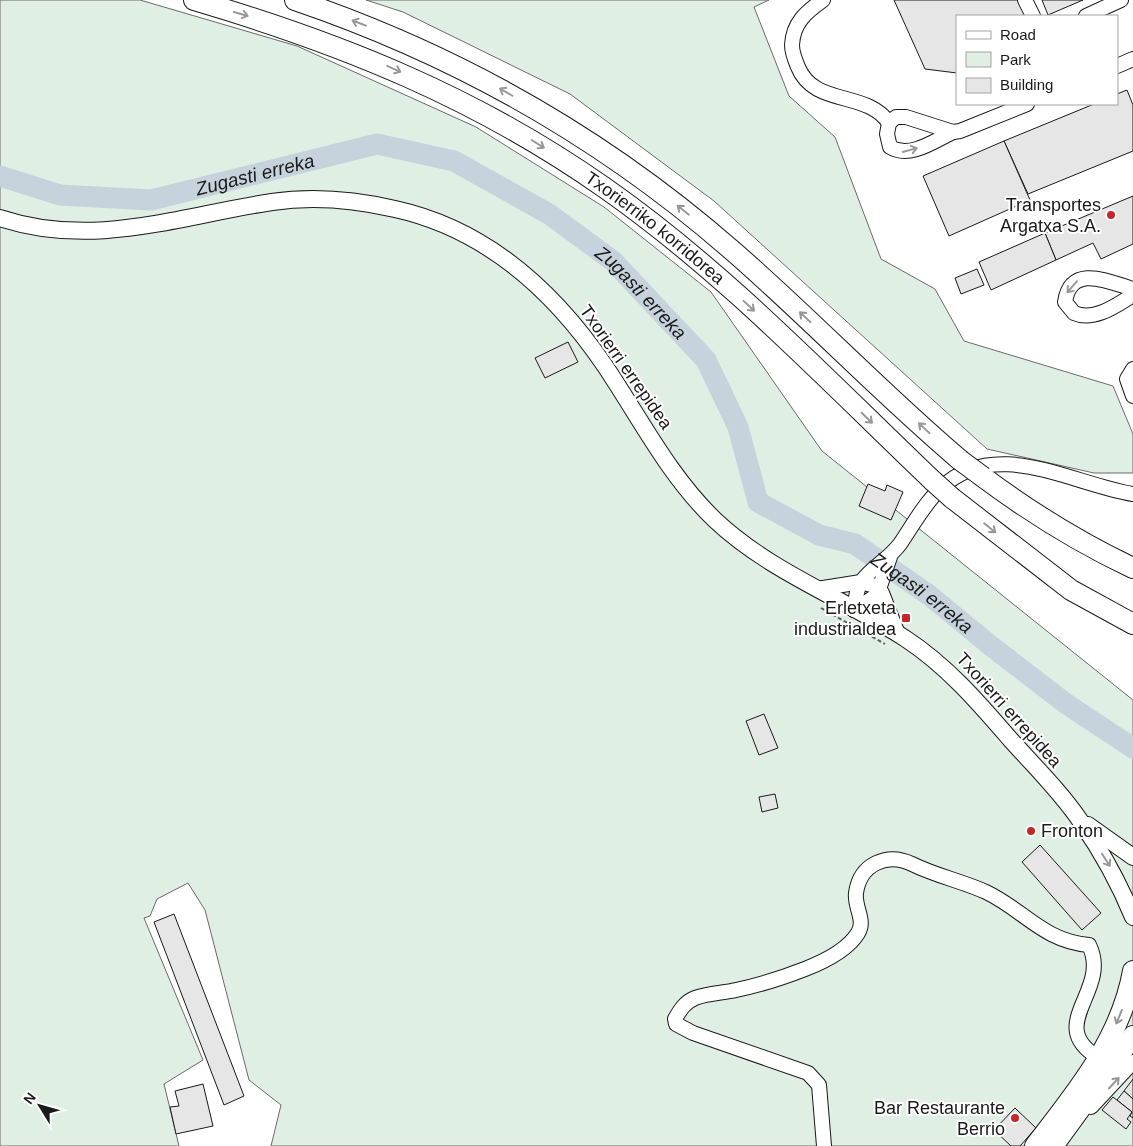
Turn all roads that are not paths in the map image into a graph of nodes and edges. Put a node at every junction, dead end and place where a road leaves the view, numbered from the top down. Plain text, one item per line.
1 (194, 0) edge
2 (295, 0) edge
3 (823, 0) edge
4 (1026, 0) edge
5 (1121, 0) edge
6 (1032, 15) edge
7 (1088, 15) edge
8 (1133, 59) edge
9 (1118, 66) edge
10 (1025, 105) edge
11 (889, 123) junction
12 (952, 132) junction
13 (0, 218) edge
14 (1133, 289) edge
15 (1133, 294) edge
16 (1133, 369) edge
17 (1133, 396) edge
18 (1133, 494) edge
19 (1049, 522) junction
20 (1133, 553) edge
21 (890, 557) junction
22 (1044, 567) junction
23 (1133, 568) edge
24 (863, 580) junction
25 (881, 588) junction
26 (815, 597) junction
27 (1133, 609) edge
28 (854, 610) junction
29 (1133, 624) edge
30 (894, 640) junction
31 (1079, 819) junction
32 (1133, 856) edge
33 (1133, 917) edge
34 (1133, 970) edge
35 (1133, 1036) edge
36 (1099, 1058) junction
37 (1133, 1062) edge
38 (1054, 1145) edge
39 (824, 1146) edge
40 (1035, 1146) edge

1 -> 22 highway, Txorierriko korridorea, bridge
19 -> 2 highway, Txorierriko korridorea, bridge
3 - 11 street
4 - 6 street
5 - 7 street
8 - 9 street
10 - 12 street
11 - 12 street
11 -> 12 street
13 - 26 main road, Txorierri errepidea
14 -> 15 street
16 - 17 street
18 - 21 street
19 - 20 highway
19 - 23 highway
21 - 24 street
21 - 25 street
22 - 27 highway
22 - 29 highway
24 - 25 street
24 - 26 street
24 - 28 street
25 - 28 street
25 - 30 street
26 - 28 main road, Txorierri errepidea
28 - 30 main road, Txorierri errepidea
30 - 31 main road, Txorierri errepidea
31 - 32 main road
31 -> 33 main road
34 -> 36 highway
35 - 38 highway
36 - 39 street
36 - 40 highway
38 -> 37 street

